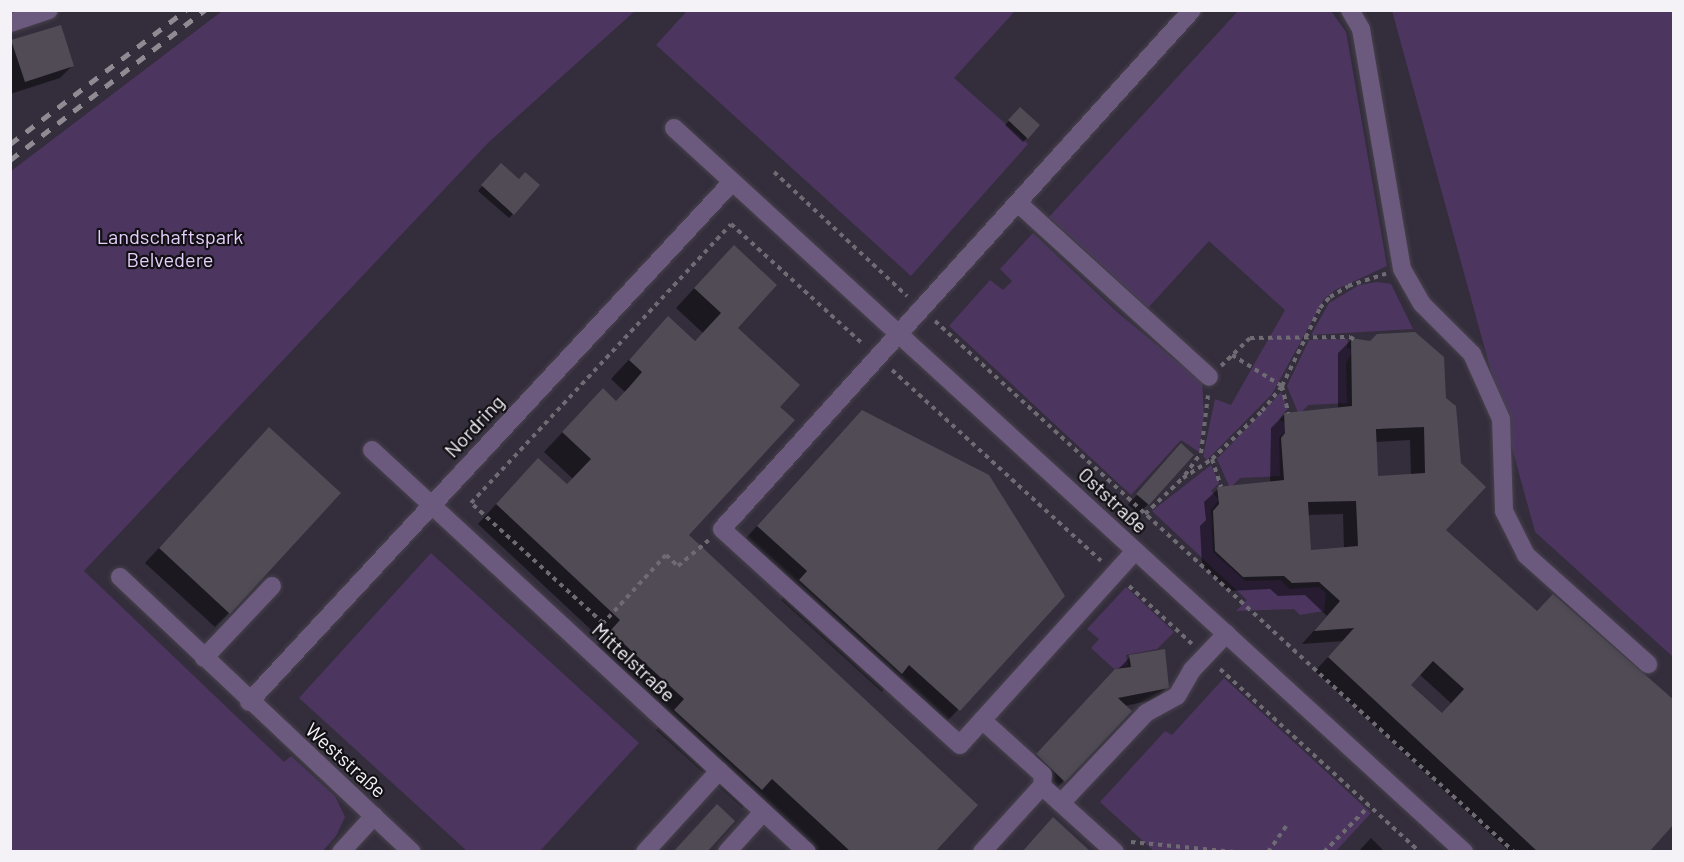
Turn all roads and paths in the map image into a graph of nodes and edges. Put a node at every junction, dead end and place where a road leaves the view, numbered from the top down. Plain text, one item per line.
1 (49, 10) edge
2 (1192, 10) edge
3 (1350, 10) edge
4 (10, 22) edge
5 (674, 128) dead end
6 (774, 172) dead end
7 (732, 182) junction
8 (1018, 202) junction
9 (1402, 269) junction
10 (921, 309) junction
11 (897, 333) junction
12 (1307, 338) junction
13 (1355, 340) dead end
14 (1232, 355) junction
15 (876, 356) junction
16 (1209, 377) junction
17 (1282, 386) junction
18 (1288, 413) dead end
19 (372, 450) dead end
20 (1212, 459) junction
21 (1183, 478) junction
22 (1221, 487) dead end
23 (432, 504) junction
24 (1145, 514) junction
25 (722, 529) junction
26 (1135, 551) junction
27 (1115, 574) junction
28 (120, 577) dead end
29 (272, 586) dead end
30 (603, 623) junction
31 (1226, 634) junction
32 (583, 645) junction
33 (1205, 656) junction
34 (204, 658) junction
35 (1648, 664) dead end
36 (249, 702) junction
37 (982, 720) junction
38 (719, 771) junction
39 (1042, 786) junction
40 (1061, 803) junction
41 (1369, 806) junction
42 (763, 812) junction
43 (374, 816) junction
44 (1288, 823) dead end
45 (1120, 849) edge
46 (341, 852) edge
47 (412, 852) edge
48 (645, 852) edge
49 (727, 852) edge
50 (807, 852) edge
51 (982, 852) edge
52 (1234, 852) edge
53 (1268, 852) edge
54 (1324, 852) edge
55 (1420, 852) edge
56 (1464, 852) edge
57 (1514, 852) edge

1 - 4 lane
2 - 8 lane
3 - 9 lane
5 - 7 lane, Oststraße
6 - 10 path
7 - 11 lane, Oststraße
7 - 23 lane, Nordring
8 - 10 lane
8 - 16 lane
9 - 12 path
9 - 35 lane
10 - 11 lane
10 - 24 path
11 - 15 lane
11 - 26 lane, Oststraße
12 - 13 path
12 - 14 path
12 - 17 path
14 - 16 path
14 - 17 path
15 - 25 lane
15 - 27 path
15 - 30 path
16 - 21 path
17 - 18 path
17 - 20 path
19 - 23 lane, Mittelstraße
20 - 21 path
20 - 22 path
21 - 24 path
23 - 32 lane, Mittelstraße
23 - 36 lane, Nordring
24 - 57 path
25 - 30 path
25 - 37 lane
26 - 27 lane
26 - 31 lane, Oststraße
27 - 33 path
27 - 37 lane
28 - 34 lane, Weststraße
29 - 34 lane
30 - 32 path
31 - 33 lane
31 - 56 lane, Oststraße
32 - 38 lane, Mittelstraße
33 - 40 lane
33 - 41 path
34 - 36 lane, Weststraße
36 - 43 lane, Weststraße
37 - 39 lane
38 - 42 lane, Mittelstraße
38 - 48 lane
39 - 40 lane
39 - 51 lane
40 - 45 lane
41 - 54 path
41 - 55 path
42 - 49 lane
42 - 50 lane, Mittelstraße
43 - 46 lane
43 - 47 lane, Weststraße
44 - 53 path
45 - 52 path

